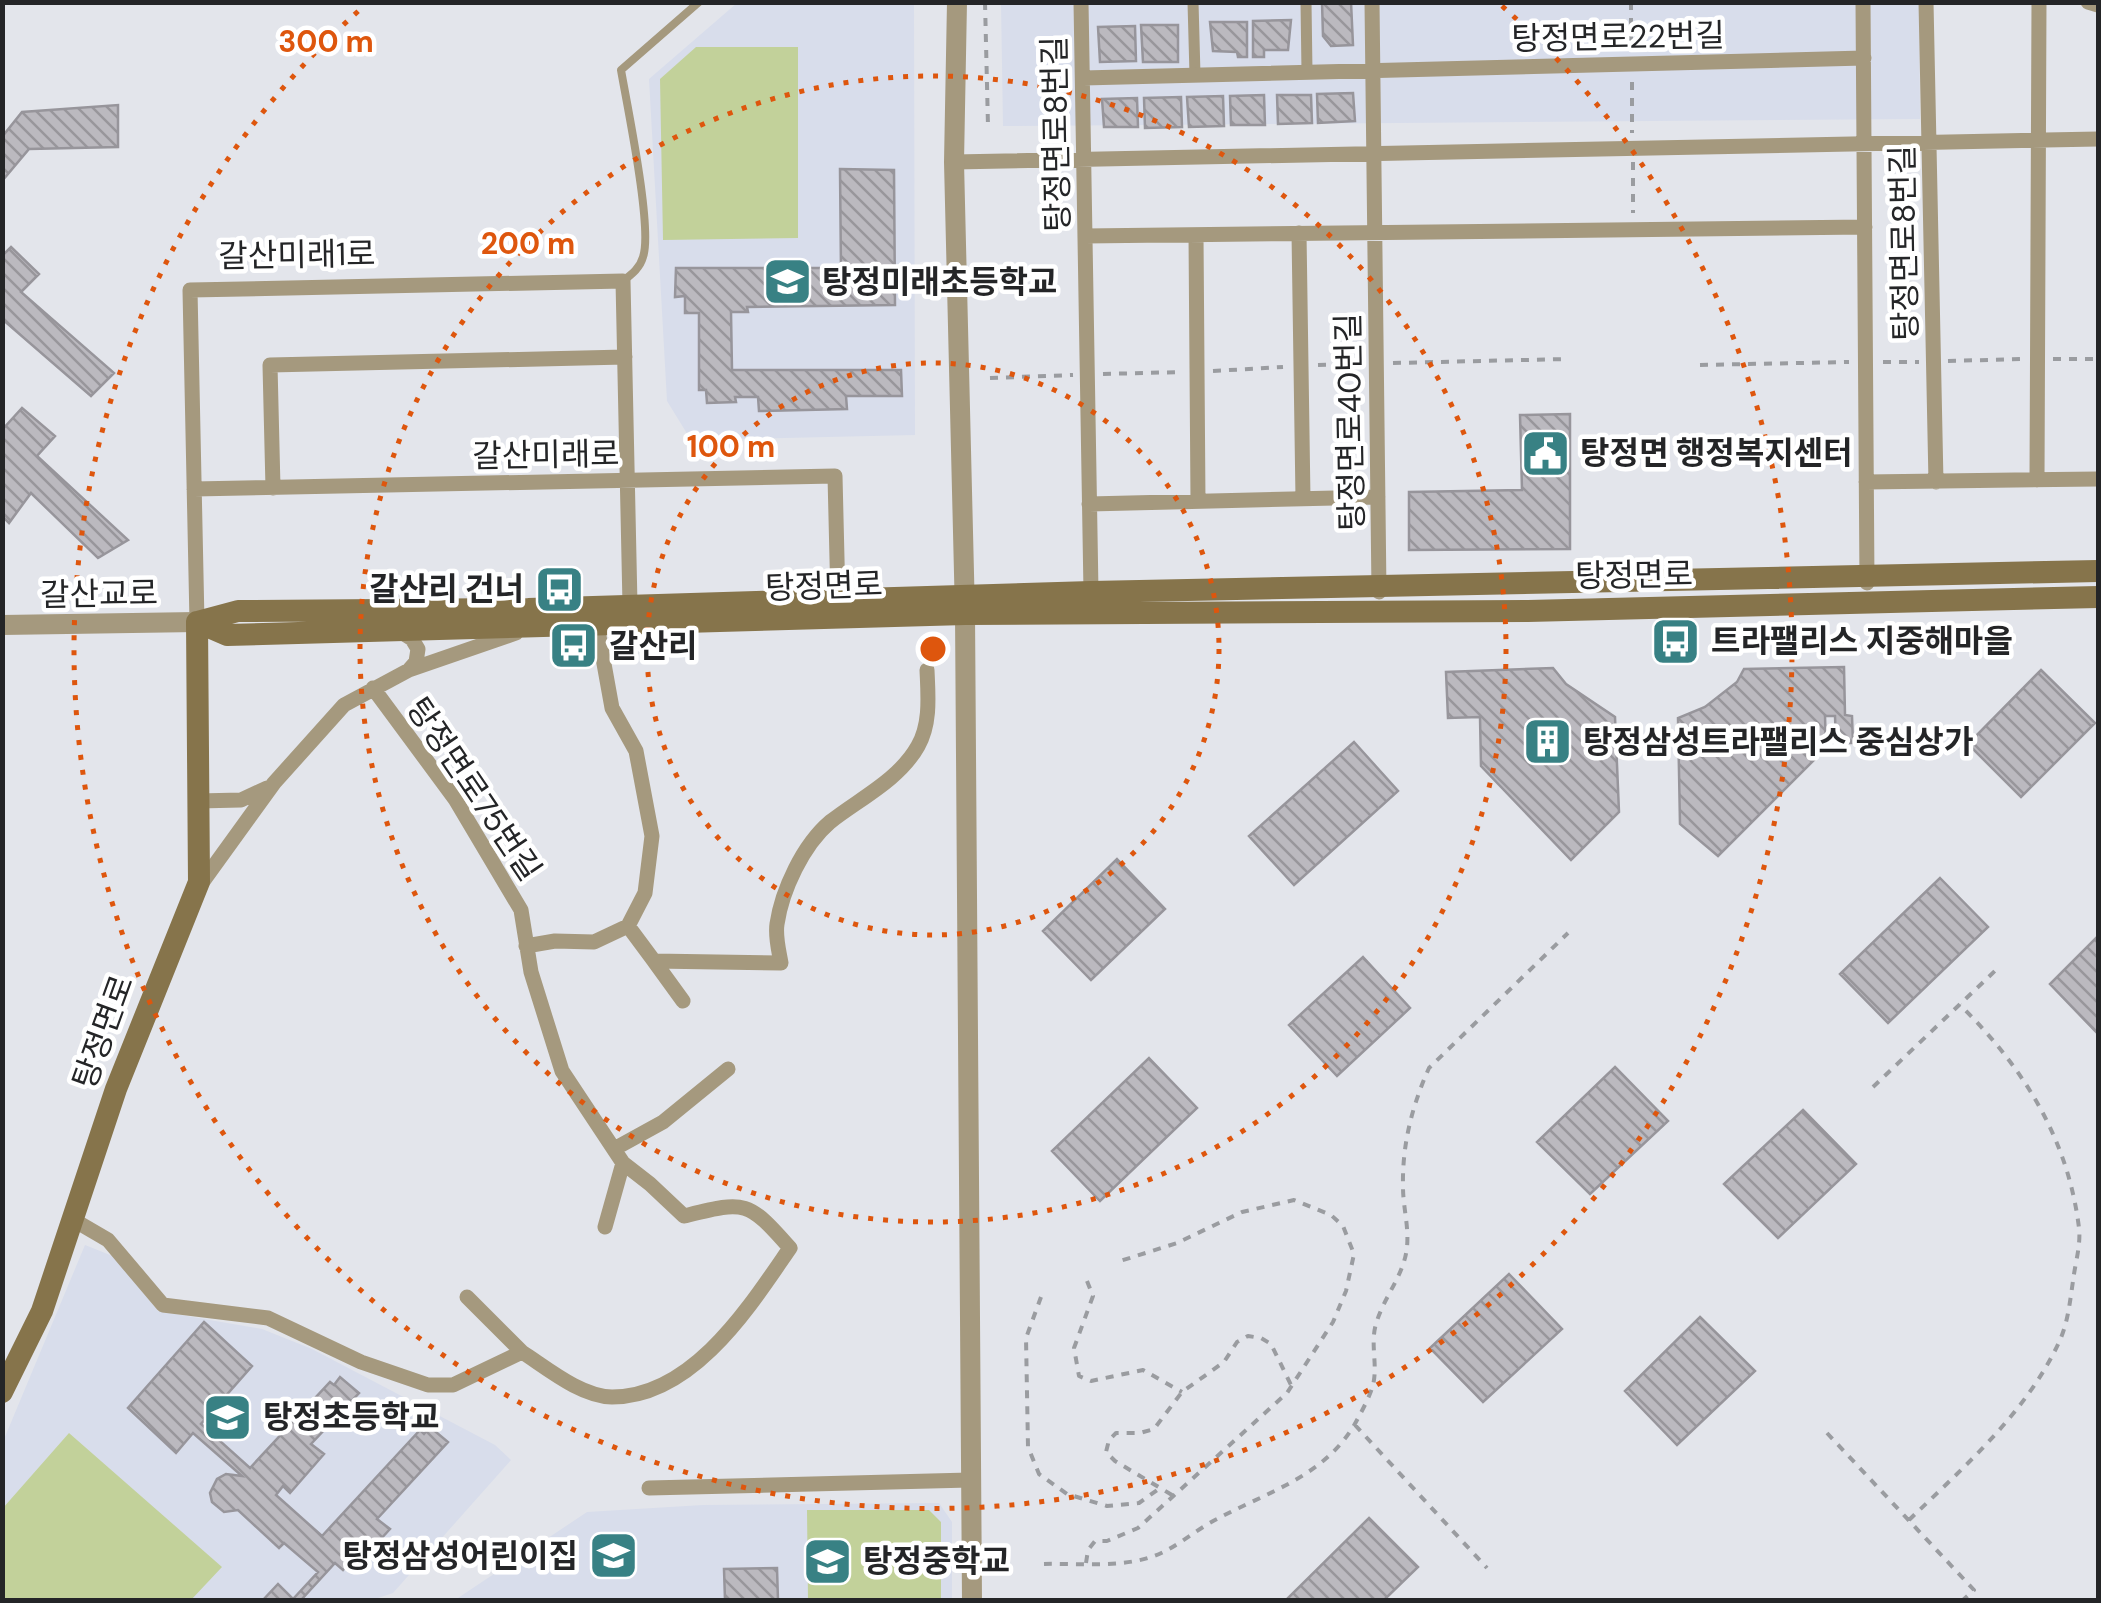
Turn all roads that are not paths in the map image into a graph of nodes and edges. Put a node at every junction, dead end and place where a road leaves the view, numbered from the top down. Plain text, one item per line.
1 (698, 2) edge
2 (957, 2) edge
3 (1081, 2) edge
4 (1193, 2) edge
5 (1306, 2) edge
6 (1372, 2) edge
7 (1863, 2) edge
8 (1926, 2) edge
9 (2039, 2) edge
10 (2088, 2) edge
11 (2098, 5) edge
12 (1864, 58) junction
13 (1373, 70) junction
14 (1307, 72) junction
15 (1195, 75) junction
16 (1082, 78) junction
17 (2098, 139) edge
18 (2038, 140) junction
19 (1929, 142) junction
20 (1864, 143) junction
21 (1374, 154) junction
22 (1084, 159) junction
23 (954, 162) junction
24 (1865, 226) junction
25 (1375, 232) junction
26 (1299, 233) junction
27 (1196, 235) junction
28 (1085, 236) junction
29 (624, 281) junction
30 (625, 357) junction
31 (628, 480) junction
32 (2037, 480) junction
33 (2098, 480) edge
34 (1866, 482) junction
35 (1936, 482) junction
36 (272, 488) junction
37 (194, 489) junction
38 (1378, 497) junction
39 (1304, 498) junction
40 (1198, 501) junction
41 (1089, 504) junction
42 (2098, 571) edge
43 (1867, 578) junction
44 (1091, 592) junction
45 (2098, 597) edge
46 (1380, 599) junction
47 (838, 600) junction
48 (1868, 602) junction
49 (965, 605) junction
50 (630, 606) junction
51 (534, 618) junction
52 (197, 622) junction
53 (2, 625) edge
54 (597, 625) junction
55 (401, 632) junction
56 (410, 670) junction
57 (926, 670) dead end
58 (373, 688) junction
59 (274, 783) junction
60 (198, 801) junction
61 (195, 893) junction
62 (628, 926) junction
63 (526, 946) junction
64 (654, 961) junction
65 (683, 1001) dead end
66 (728, 1069) dead end
67 (618, 1156) junction
68 (72, 1219) junction
69 (605, 1227) dead end
70 (467, 1297) dead end
71 (522, 1352) junction
72 (2, 1392) edge
73 (970, 1480) junction
74 (650, 1488) dead end
75 (972, 1600) edge

1 - 29 lane
2 - 23 street
3 - 16 street, 탕정면로8번길
4 - 15 street
5 - 14 street
6 - 13 street, 탕정면로40번길
7 - 12 street
8 - 19 street, 탕정면로8번길
9 - 18 street
10 - 11 street
12 - 13 street, 탕정면로22번길
12 - 20 street
13 - 14 street
13 - 21 street, 탕정면로40번길
14 - 15 street
15 - 16 street
16 - 22 street, 탕정면로8번길
17 - 18 street
18 - 19 street
18 - 32 street
19 - 20 street
19 - 35 street, 탕정면로8번길
20 - 21 street
20 - 24 street
21 - 22 street
21 - 25 street, 탕정면로40번길
22 - 23 street
22 - 28 street, 탕정면로8번길
23 - 49 street
24 - 25 street
24 - 34 street
25 - 26 street
25 - 38 street, 탕정면로40번길
26 - 27 street
26 - 39 street
27 - 28 street
27 - 40 street
28 - 41 street, 탕정면로8번길
29 - 30 street
29 - 37 street, 갈산미래1로
30 - 31 street
30 - 36 street
31 - 36 street, 갈산미래로
31 - 47 street, 갈산미래로
31 - 50 street
32 - 33 street
32 - 35 street
34 - 35 street
34 - 43 street
36 - 37 street, 갈산미래로
37 - 52 street, 갈산미래1로
38 - 39 street
38 - 46 street, 탕정면로40번길
39 - 40 street
40 - 41 street
41 - 44 street, 탕정면로8번길
42 - 43 main road, 탕정면로
43 - 46 main road, 탕정면로
43 - 48 street
44 - 46 main road, 탕정면로
44 - 49 main road, 탕정면로
45 - 48 main road, 탕정면로
46 - 48 main road, 탕정면로
46 - 49 main road, 탕정면로
47 - 49 main road, 탕정면로
47 - 50 main road, 탕정면로
49 - 54 main road, 탕정면로
49 - 73 street
50 - 51 main road, 탕정면로
51 - 52 main road
51 - 54 main road, 탕정면로
51 - 55 main road
51 - 56 street, 탕정면로
52 - 53 street, 갈산교로
52 - 55 main road
52 - 60 main road, 갈산미래1로
54 - 62 street
55 - 56 street
56 - 58 street, 탕정면로
57 - 64 street
58 - 59 street, 탕정면로
58 - 63 street, 탕정면로75번길
59 - 60 street
59 - 61 street, 탕정면로
60 - 61 main road, 갈산미래1로
61 - 68 main road, 탕정면로
62 - 63 street
62 - 64 street
63 - 67 street, 탕정면로75번길
64 - 65 street
66 - 67 street
67 - 69 street
67 - 71 street, 탕정면로75번길
68 - 71 street
68 - 72 main road, 탕정면로
70 - 71 street
73 - 74 street
73 - 75 street

